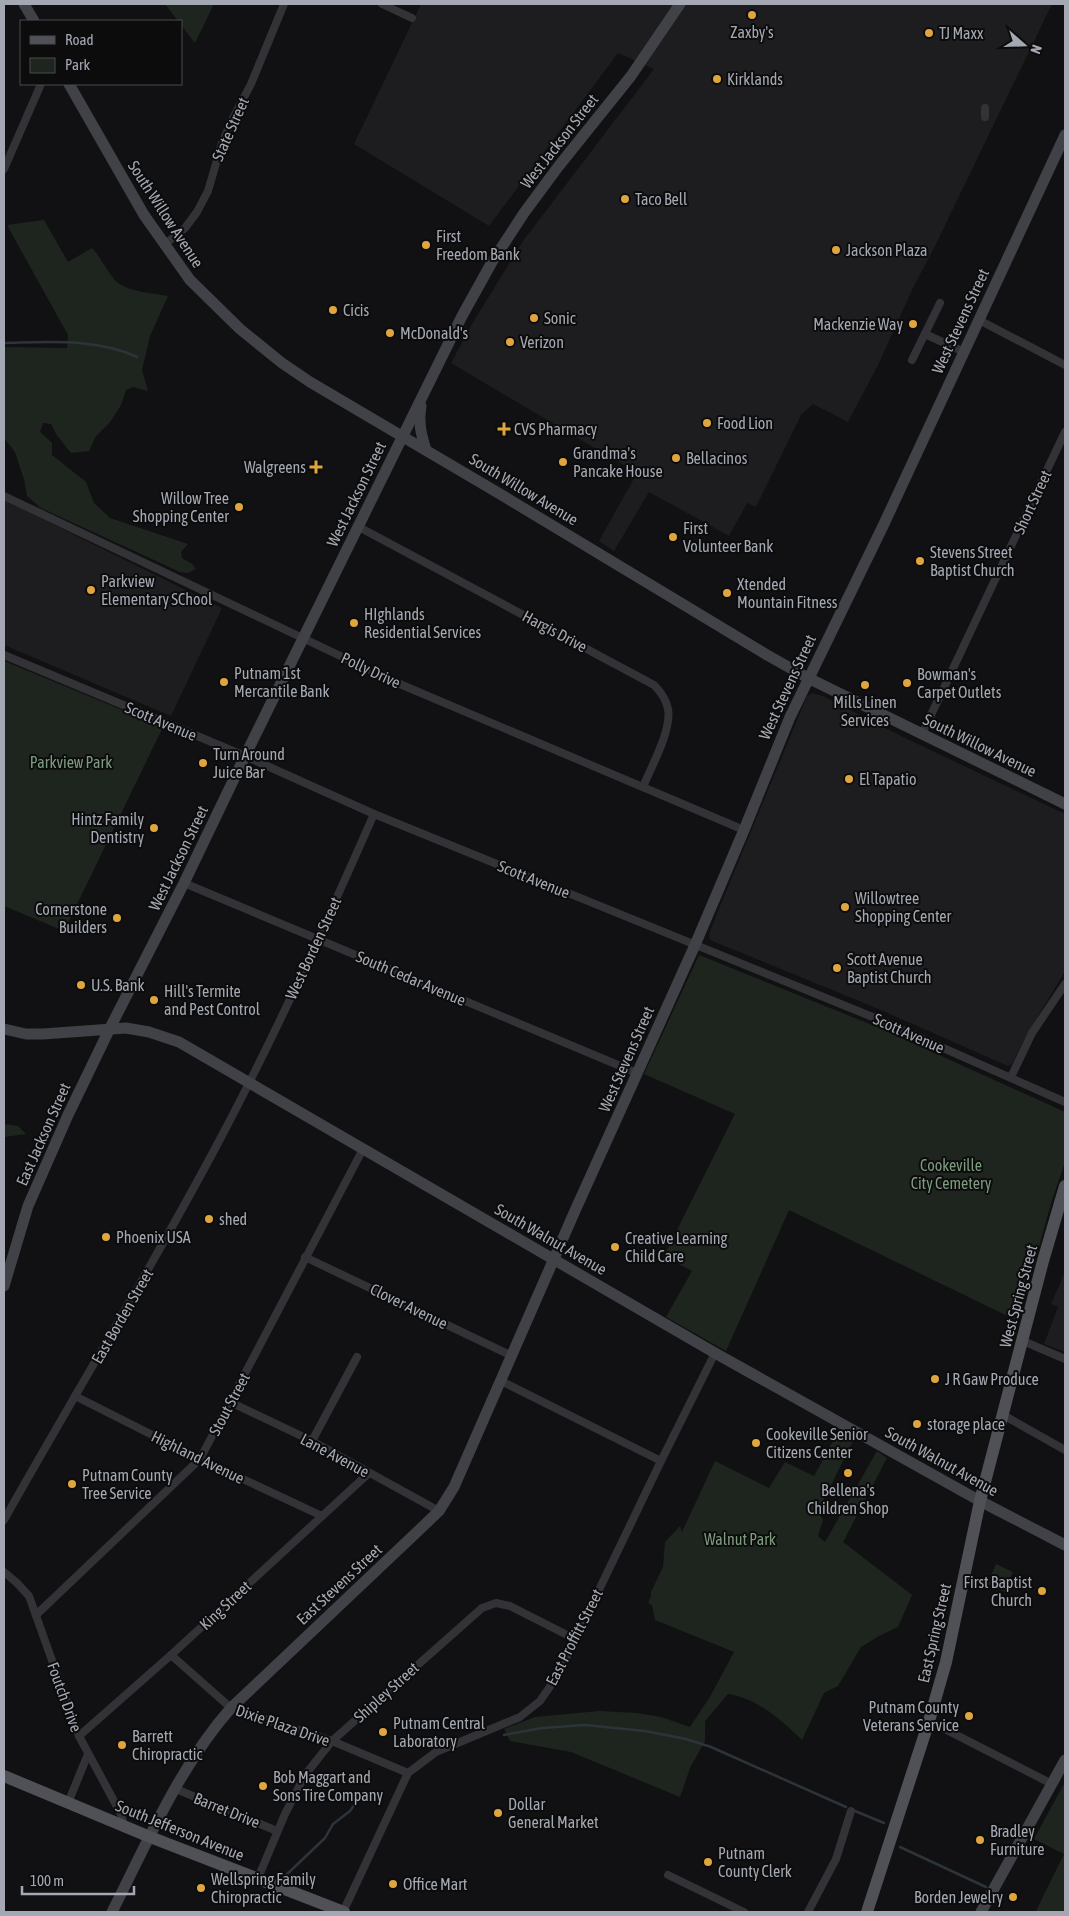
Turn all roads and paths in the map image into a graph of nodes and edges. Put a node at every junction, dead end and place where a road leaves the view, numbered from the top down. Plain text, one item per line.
1 (24, 4) edge
2 (284, 4) edge
3 (382, 4) edge
4 (680, 4) edge
5 (412, 18) dead end
6 (33, 20) edge
7 (41, 85) edge
8 (70, 85) edge
9 (1065, 135) edge
10 (4, 169) edge
11 (164, 245) junction
12 (940, 303) dead end
13 (980, 320) junction
14 (925, 334) junction
15 (964, 352) junction
16 (912, 360) dead end
17 (1065, 365) edge
18 (424, 392) junction
19 (1065, 432) edge
20 (402, 436) junction
21 (426, 450) junction
22 (4, 496) edge
23 (357, 526) junction
24 (304, 638) junction
25 (4, 654) edge
26 (808, 678) junction
27 (922, 734) junction
28 (245, 756) junction
29 (643, 787) junction
30 (1065, 804) edge
31 (374, 814) junction
32 (744, 830) junction
33 (184, 883) junction
34 (318, 939) junction
35 (695, 945) junction
36 (1065, 984) edge
37 (110, 1028) junction
38 (4, 1029) edge
39 (637, 1072) junction
40 (1010, 1078) junction
41 (249, 1082) junction
42 (1065, 1102) edge
43 (363, 1149) junction
44 (1064, 1192) edge
45 (305, 1257) junction
46 (554, 1259) junction
47 (4, 1286) edge
48 (1023, 1341) junction
49 (715, 1353) junction
50 (512, 1356) junction
51 (356, 1357) dead end
52 (1065, 1359) edge
53 (501, 1382) junction
54 (75, 1396) junction
55 (230, 1402) junction
56 (1003, 1415) junction
57 (312, 1441) junction
58 (1065, 1450) edge
59 (200, 1459) junction
60 (661, 1461) junction
61 (369, 1473) junction
62 (980, 1501) junction
63 (439, 1511) junction
64 (322, 1516) junction
65 (4, 1520) edge
66 (1065, 1545) edge
67 (4, 1572) edge
68 (36, 1615) junction
69 (575, 1639) junction
70 (171, 1655) junction
71 (231, 1708) junction
72 (929, 1721) junction
73 (80, 1736) junction
74 (332, 1741) junction
75 (88, 1754) junction
76 (1065, 1760) edge
77 (408, 1773) junction
78 (4, 1776) edge
79 (1052, 1784) junction
80 (176, 1789) junction
81 (68, 1803) junction
82 (850, 1811) dead end
83 (124, 1826) junction
84 (277, 1831) junction
85 (150, 1837) junction
86 (668, 1875) dead end
87 (258, 1878) junction
88 (112, 1912) edge
89 (344, 1912) edge
90 (744, 1912) edge
91 (808, 1912) edge
92 (867, 1912) edge
93 (982, 1912) edge

1 - 6 street
2 - 11 street, State Street
3 - 5 street
4 - 18 street, West Jackson Street
7 - 10 street
8 - 11 street, South Willow Avenue
9 - 13 street, West Stevens Street
11 - 20 street, South Willow Avenue
12 - 14 street
13 - 15 street, West Stevens Street
13 - 17 street
14 - 15 street
14 - 16 street
15 - 26 street, West Stevens Street
18 - 20 street, West Jackson Street
18 - 21 street
19 - 27 street, Short Street
20 - 21 street, South Willow Avenue
20 - 23 street, West Jackson Street
21 - 26 street, South Willow Avenue
22 - 24 street, Polly Drive
23 - 24 street, West Jackson Street
23 - 29 street, Hargis Drive
24 - 28 street, West Jackson Street
24 - 29 street, Polly Drive
25 - 28 street, Scott Avenue
26 - 27 street, South Willow Avenue
26 - 32 street, West Stevens Street
27 - 30 street, South Willow Avenue
28 - 31 street, Scott Avenue
28 - 33 street, West Jackson Street
29 - 32 street, Polly Drive
31 - 34 street, West Borden Street
31 - 35 street, Scott Avenue
32 - 35 street, West Stevens Street
33 - 34 street, South Cedar Avenue
33 - 37 street, West Jackson Street
34 - 39 street, South Cedar Avenue
34 - 41 street, West Borden Street
35 - 39 street, West Stevens Street
35 - 40 street, Scott Avenue
36 - 40 street
37 - 38 street, South Walnut Avenue
37 - 41 street, South Walnut Avenue
37 - 47 street, East Jackson Street
39 - 46 street, West Stevens Street
40 - 42 street, Scott Avenue
41 - 43 street, South Walnut Avenue
41 - 54 street, East Borden Street
43 - 45 street, Stout Street
43 - 46 street, South Walnut Avenue
44 - 48 main road, West Spring Street
45 - 50 street, Clover Avenue
45 - 55 street, Stout Street
46 - 49 street, South Walnut Avenue
46 - 50 street, East Stevens Street
48 - 52 street
48 - 56 main road, West Spring Street
49 - 60 street, East Proffitt Street
49 - 62 street, South Walnut Avenue
50 - 53 street, East Stevens Street
51 - 57 street
53 - 60 street
53 - 63 street, East Stevens Street
54 - 59 street, Highland Avenue
54 - 65 street, East Borden Street
55 - 57 street, Lane Avenue
55 - 59 street, Stout Street
56 - 58 street
56 - 62 main road, West Spring Street
57 - 61 street, Lane Avenue
59 - 64 street, Highland Avenue
59 - 68 street, Stout Street
60 - 69 street, East Proffitt Street
61 - 63 street, Lane Avenue
61 - 64 street, King Street
62 - 66 street, South Walnut Avenue
62 - 72 main road, East Spring Street
63 - 71 street, East Stevens Street
64 - 70 street, King Street
67 - 68 street, Foutch Drive
68 - 73 street, Foutch Drive
69 - 74 street, Shipley Street
69 - 77 street, East Proffitt Street
70 - 71 street, Dixie Plaza Drive
70 - 73 street, King Street
71 - 74 street, Dixie Plaza Drive
71 - 80 street, East Stevens Street
72 - 79 street
72 - 92 main road, East Spring Street
73 - 75 street, Foutch Drive
74 - 77 street, Dixie Plaza Drive
74 - 84 street, Shipley Street
75 - 81 street
75 - 83 street, Foutch Drive
76 - 79 street
77 - 89 street, East Proffitt Street
78 - 81 main road, South Jefferson Avenue
79 - 93 street
80 - 84 street, Barret Drive
80 - 85 street, East Stevens Street
81 - 83 main road, South Jefferson Avenue
82 - 91 street
83 - 85 main road, South Jefferson Avenue
84 - 87 street, Shipley Street
85 - 87 main road, South Jefferson Avenue
85 - 88 street, East Stevens Street
86 - 90 street
87 - 89 main road, South Jefferson Avenue

